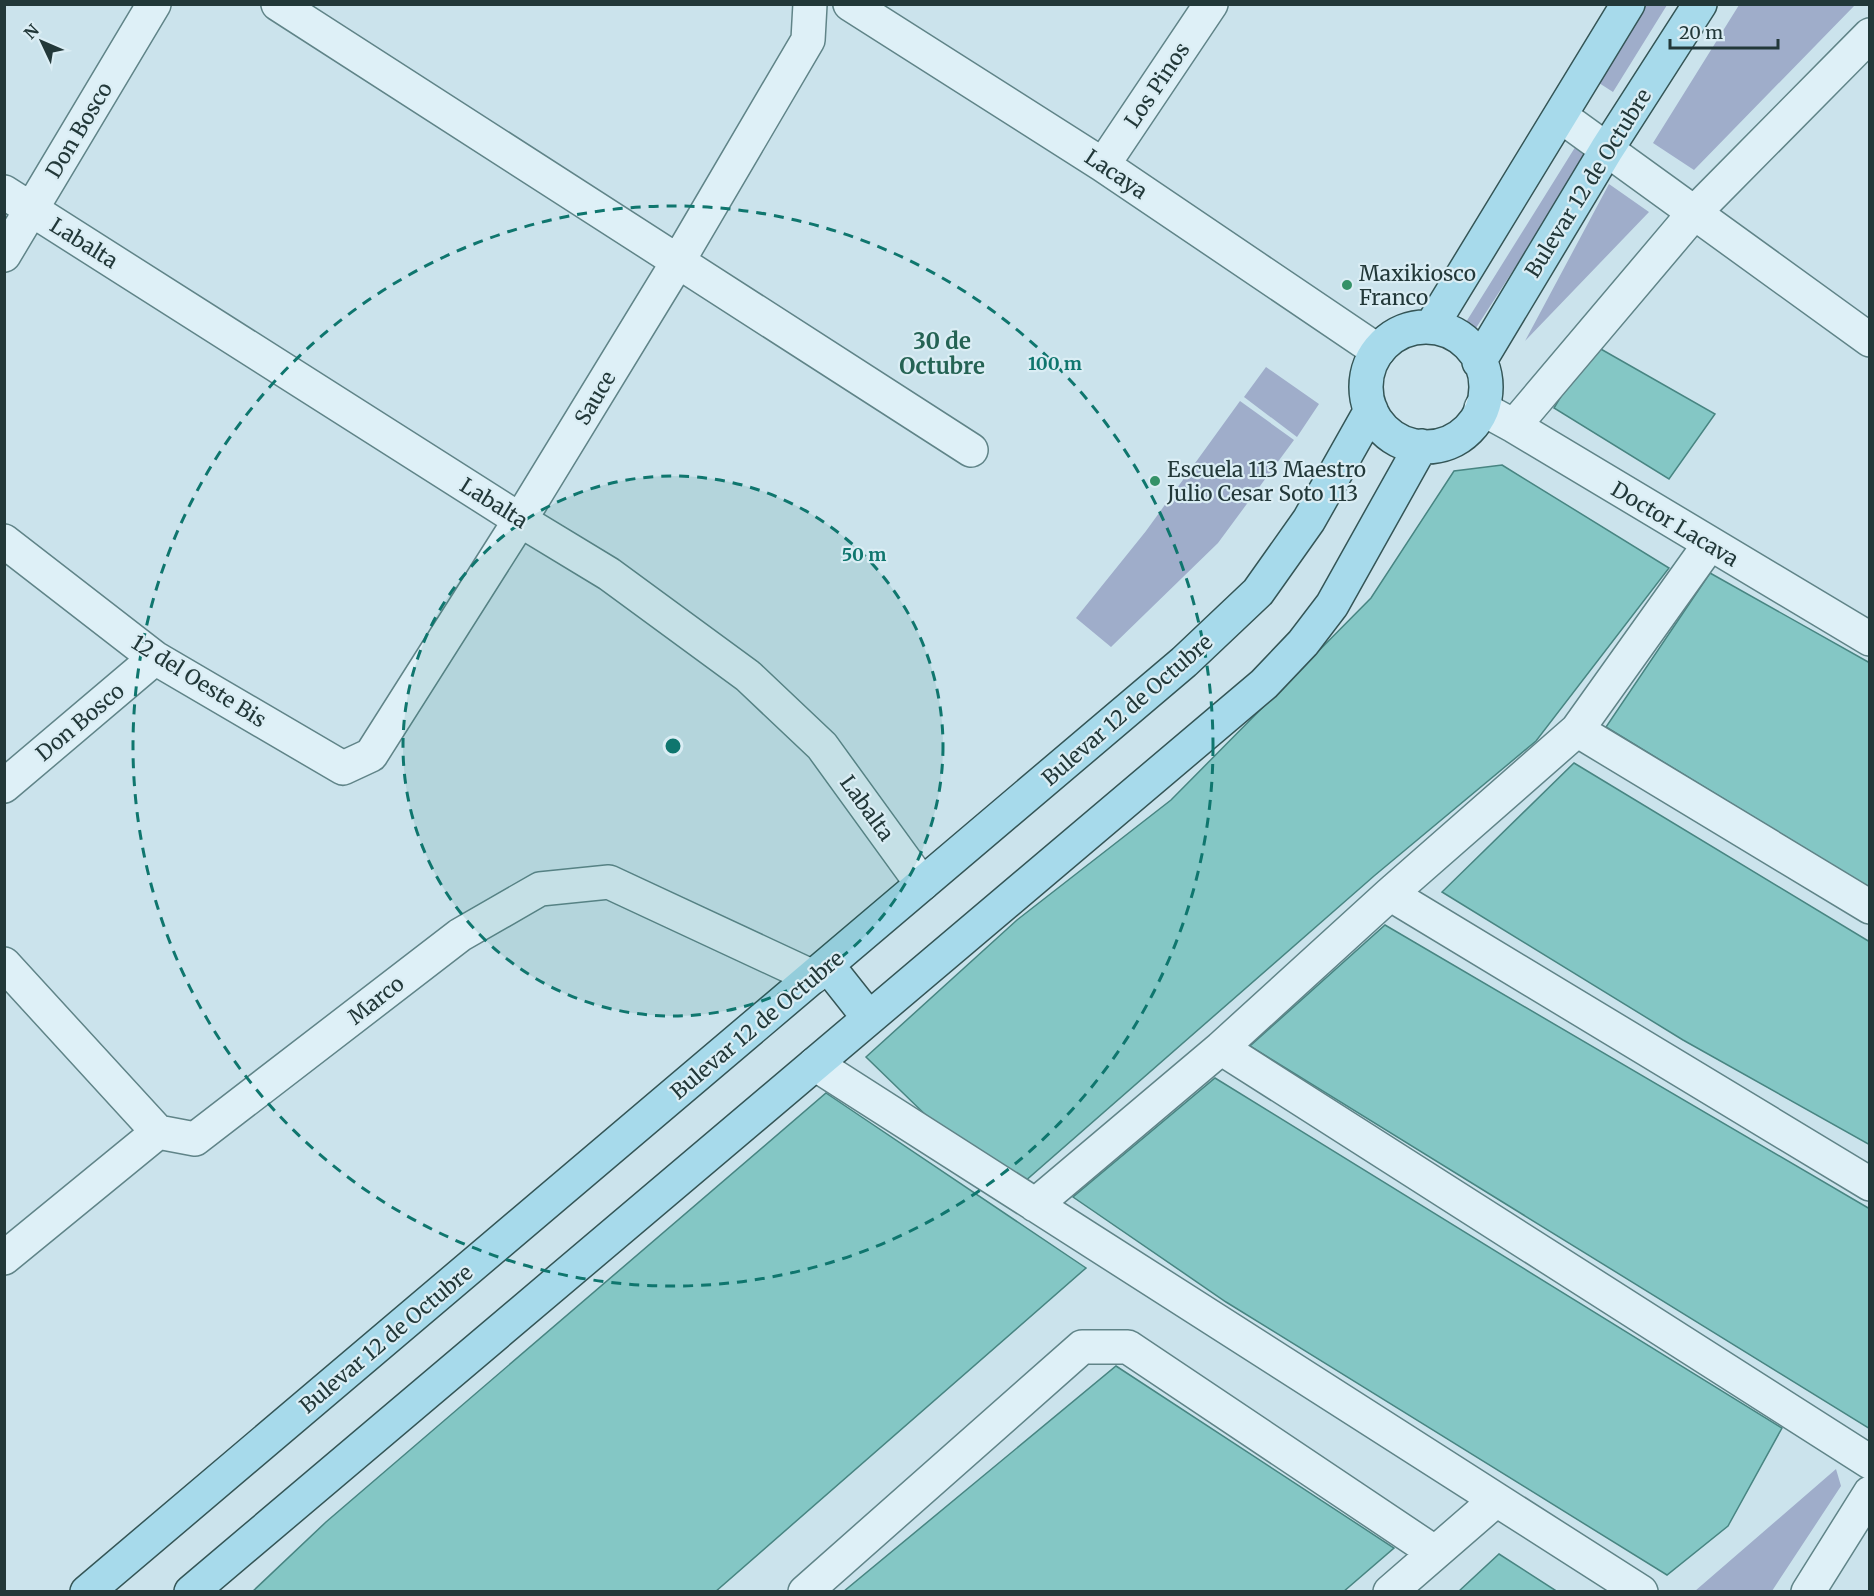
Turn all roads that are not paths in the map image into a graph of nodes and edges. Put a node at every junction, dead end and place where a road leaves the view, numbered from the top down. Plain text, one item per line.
1 (154, 4) edge
2 (278, 4) edge
3 (810, 4) edge
4 (850, 4) edge
5 (1211, 4) edge
6 (1628, 4) edge
7 (1700, 4) edge
8 (1869, 35) edge
9 (1562, 117) junction
10 (1607, 149) junction
11 (1103, 165) junction
12 (4, 192) edge
13 (32, 210) junction
14 (1694, 213) junction
15 (4, 255) edge
16 (677, 263) junction
17 (1431, 327) junction
18 (1869, 340) edge
19 (1378, 351) junction
20 (1479, 362) junction
21 (1481, 408) junction
22 (1371, 410) junction
23 (1514, 426) junction
24 (1421, 446) junction
25 (971, 450) dead end
26 (520, 520) junction
27 (4, 541) edge
28 (1709, 544) junction
29 (1868, 636) edge
30 (155, 658) junction
31 (1578, 730) junction
32 (343, 768) joint
33 (4, 786) edge
34 (922, 884) junction
35 (1390, 894) junction
36 (1869, 908) edge
37 (4, 964) edge
38 (820, 971) junction
39 (869, 1018) junction
40 (1221, 1048) junction
41 (815, 1064) junction
42 (158, 1132) junction
43 (1869, 1184) edge
44 (1035, 1205) junction
45 (4, 1258) edge
46 (1869, 1462) edge
47 (1869, 1493) edge
48 (1496, 1500) junction
49 (1434, 1552) junction
50 (87, 1592) edge
51 (191, 1592) edge
52 (805, 1592) edge
53 (1390, 1592) edge
54 (1641, 1592) edge
55 (1808, 1592) edge

1 - 13 street, Don Bosco
2 - 16 street
3 - 16 street, Sauce
4 - 11 street, Lacaya
5 - 11 street, Los Pinos
6 - 9 main road
7 - 10 main road, Bulevar 12 de Octubre
8 - 14 street
9 - 10 street
9 - 17 main road
10 - 14 street
10 - 20 main road, Bulevar 12 de Octubre
11 - 19 street, Lacaya
12 - 13 street, Labalta
13 - 15 street, Don Bosco
13 - 26 street, Labalta
14 - 18 street
14 - 23 street
16 - 25 street
16 - 26 street, Sauce
17 - 19 main road
17 - 20 main road
19 - 22 main road
20 - 21 main road
21 - 23 street, Doctor Lacava
21 - 24 main road
22 - 24 main road
22 - 34 main road, Bulevar 12 de Octubre
23 - 28 street, Doctor Lacava
24 - 39 main road
26 - 32 street, Sauce
26 - 34 street, Labalta
27 - 30 street, 12 del Oeste Bis
28 - 29 street, Doctor Lacava
28 - 31 street
30 - 32 street, 12 del Oeste Bis
30 - 33 street, Don Bosco
31 - 35 street
31 - 36 street
34 - 38 main road, Bulevar 12 de Octubre
35 - 40 street
35 - 43 street
37 - 42 street
38 - 39 main road
38 - 42 street, Marco
38 - 50 main road, Bulevar 12 de Octubre
39 - 41 main road
40 - 44 street
40 - 46 street
41 - 44 street
41 - 51 main road
42 - 45 street
44 - 48 street
47 - 55 street
48 - 49 street
48 - 54 street
49 - 52 street
49 - 53 street

